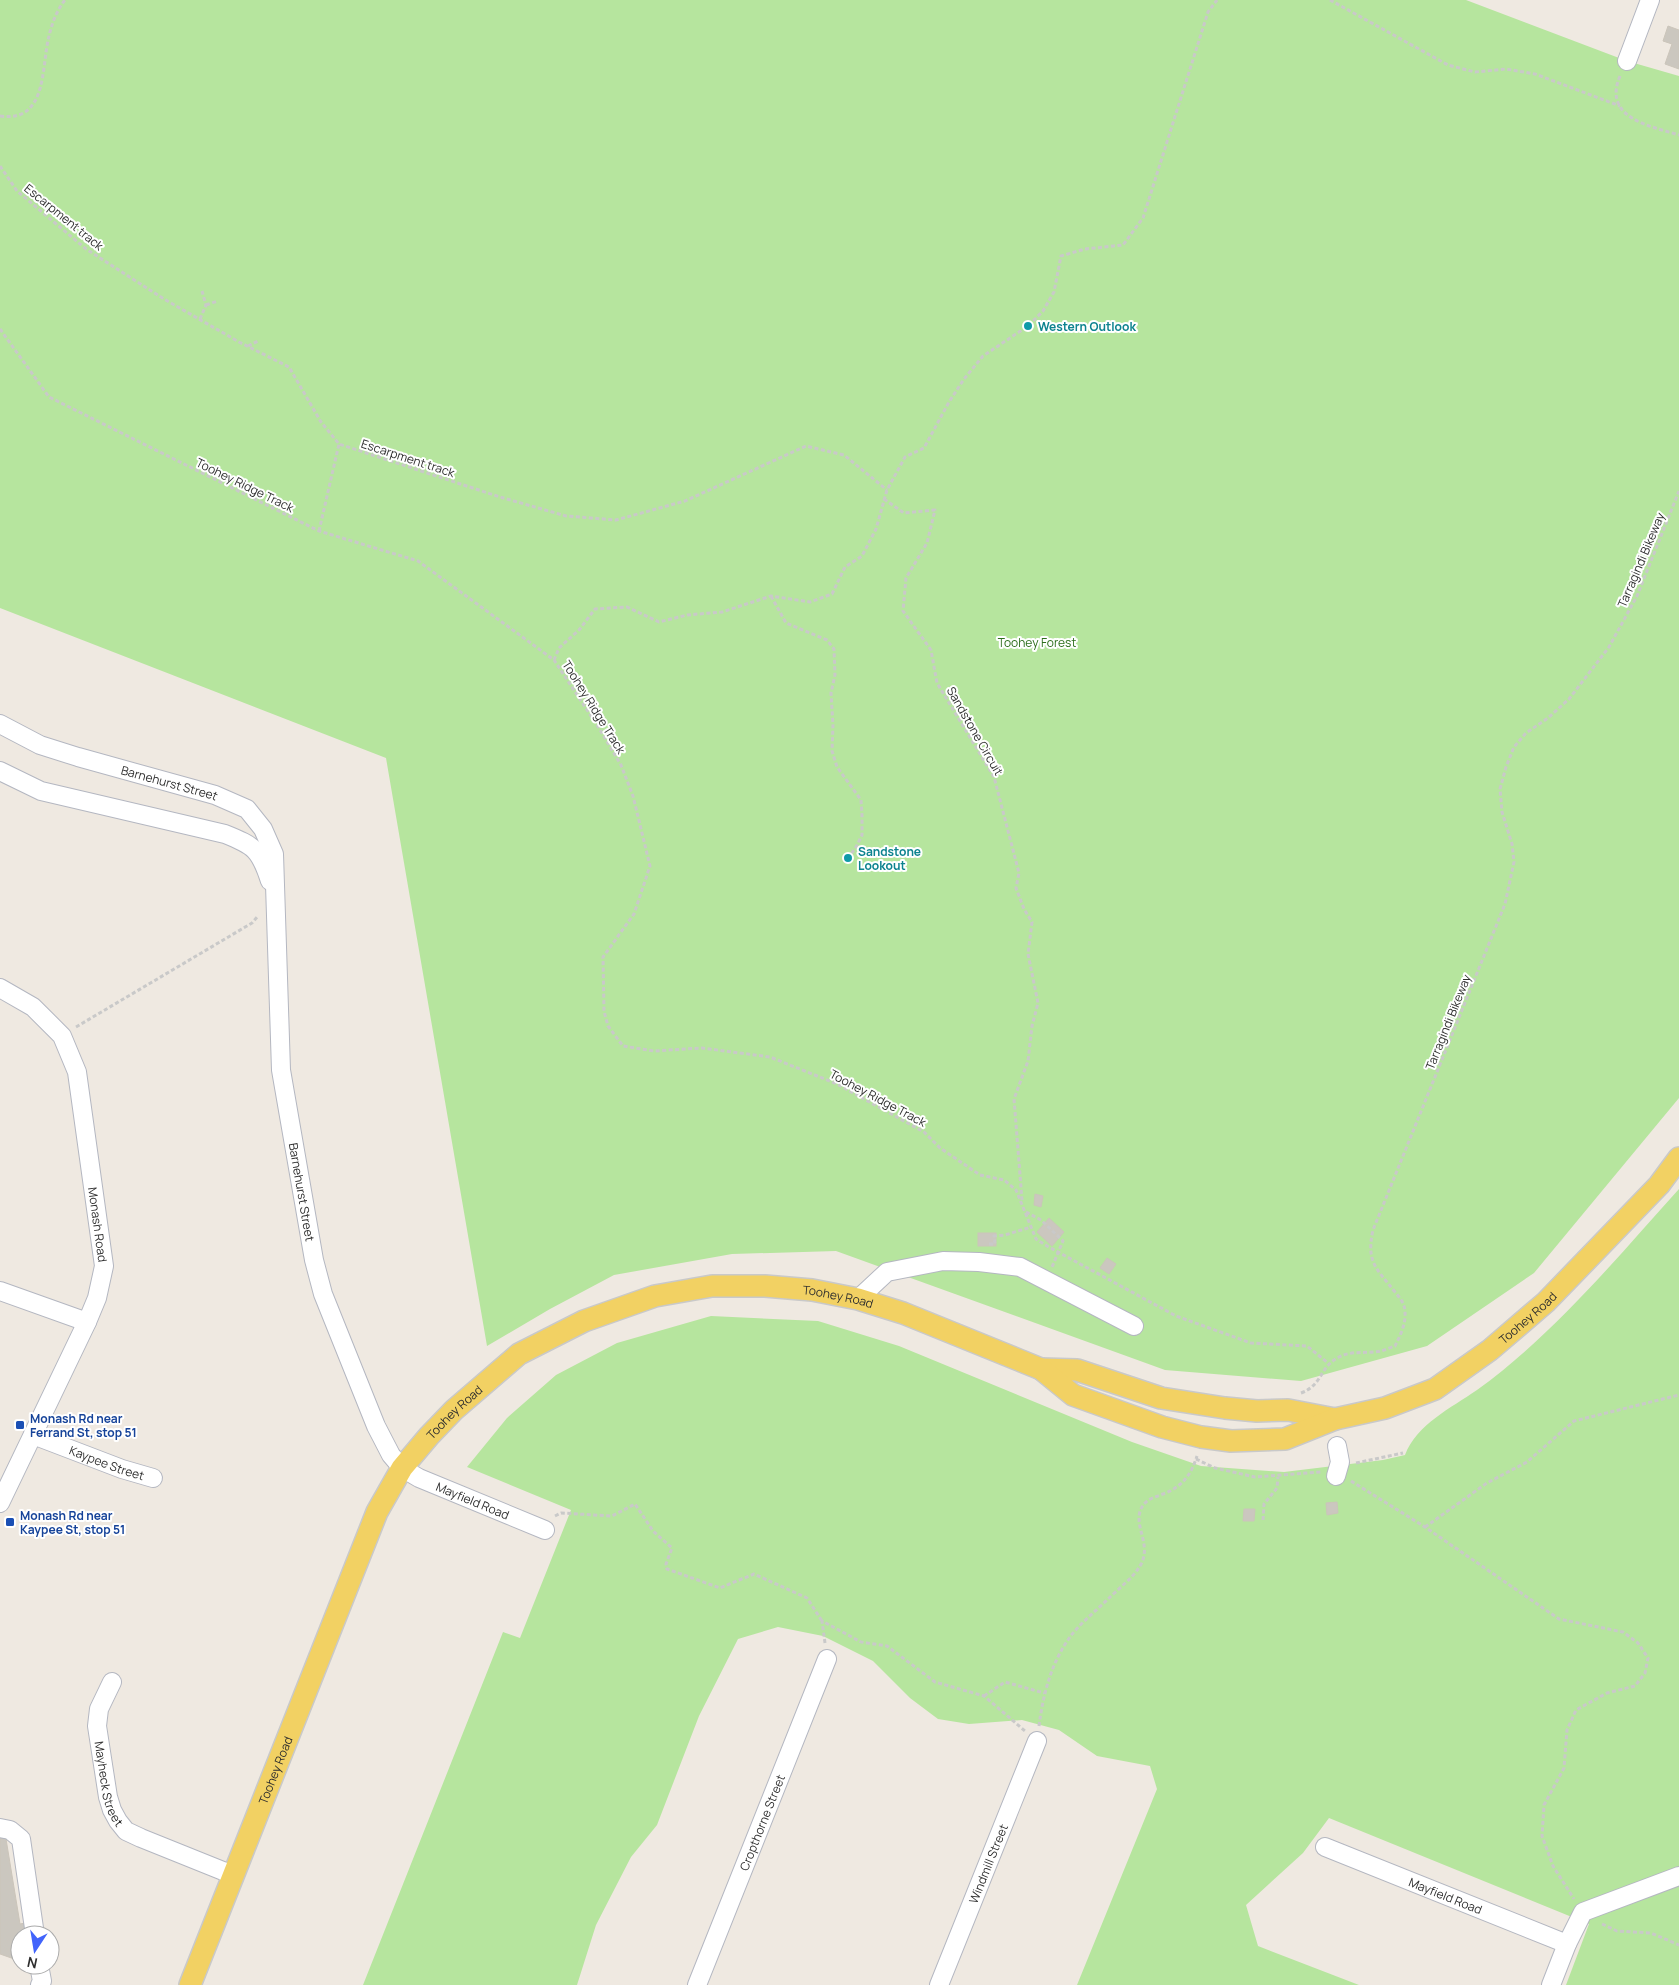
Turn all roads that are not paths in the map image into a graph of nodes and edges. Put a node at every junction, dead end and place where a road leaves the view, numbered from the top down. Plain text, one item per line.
1 (1650, 0) edge
2 (1627, 61) road end
3 (0, 724) edge
4 (0, 771) edge
5 (276, 898) junction
6 (0, 988) edge
7 (1679, 1158) edge
8 (0, 1291) edge
9 (858, 1299) junction
10 (87, 1322) junction
11 (1134, 1326) dead end
12 (1041, 1369) junction
13 (1335, 1419) junction
14 (33, 1435) junction
15 (1337, 1446) dead end
16 (402, 1468) junction
17 (1342, 1470) road end
18 (153, 1478) dead end
19 (0, 1503) edge
20 (540, 1528) road end
21 (827, 1659) road end
22 (112, 1682) dead end
23 (1037, 1741) road end
24 (0, 1828) edge
25 (1325, 1847) dead end
26 (233, 1875) junction
27 (1679, 1876) edge
28 (34, 1925) edge
29 (1570, 1938) junction
30 (190, 1985) edge
31 (697, 1985) edge
32 (938, 1985) edge
33 (1551, 1985) edge

1 - 2 street
3 - 5 street, Barnehurst Street
4 - 5 street, Barnehurst Street
5 - 16 street, Barnehurst Street
6 - 10 street, Monash Road
7 - 13 main road, Toohey Road
8 - 10 street
9 - 11 street
9 - 12 main road, Toohey Road
9 - 16 main road, Toohey Road
10 - 14 street, Monash Road
12 - 13 main road, Toohey Road
12 - 13 main road, Toohey Road
14 - 18 street, Kaypee Street
14 - 19 street, Monash Road
15 - 17 street
16 - 20 street, Mayfield Road
16 - 26 main road, Toohey Road
21 - 31 street, Cropthorne Street
22 - 26 street, Mayheck Street
23 - 32 street, Windmill Street
24 - 28 street
25 - 29 street, Mayfield Road
26 - 30 main road, Toohey Road
27 - 29 street
29 - 33 street

